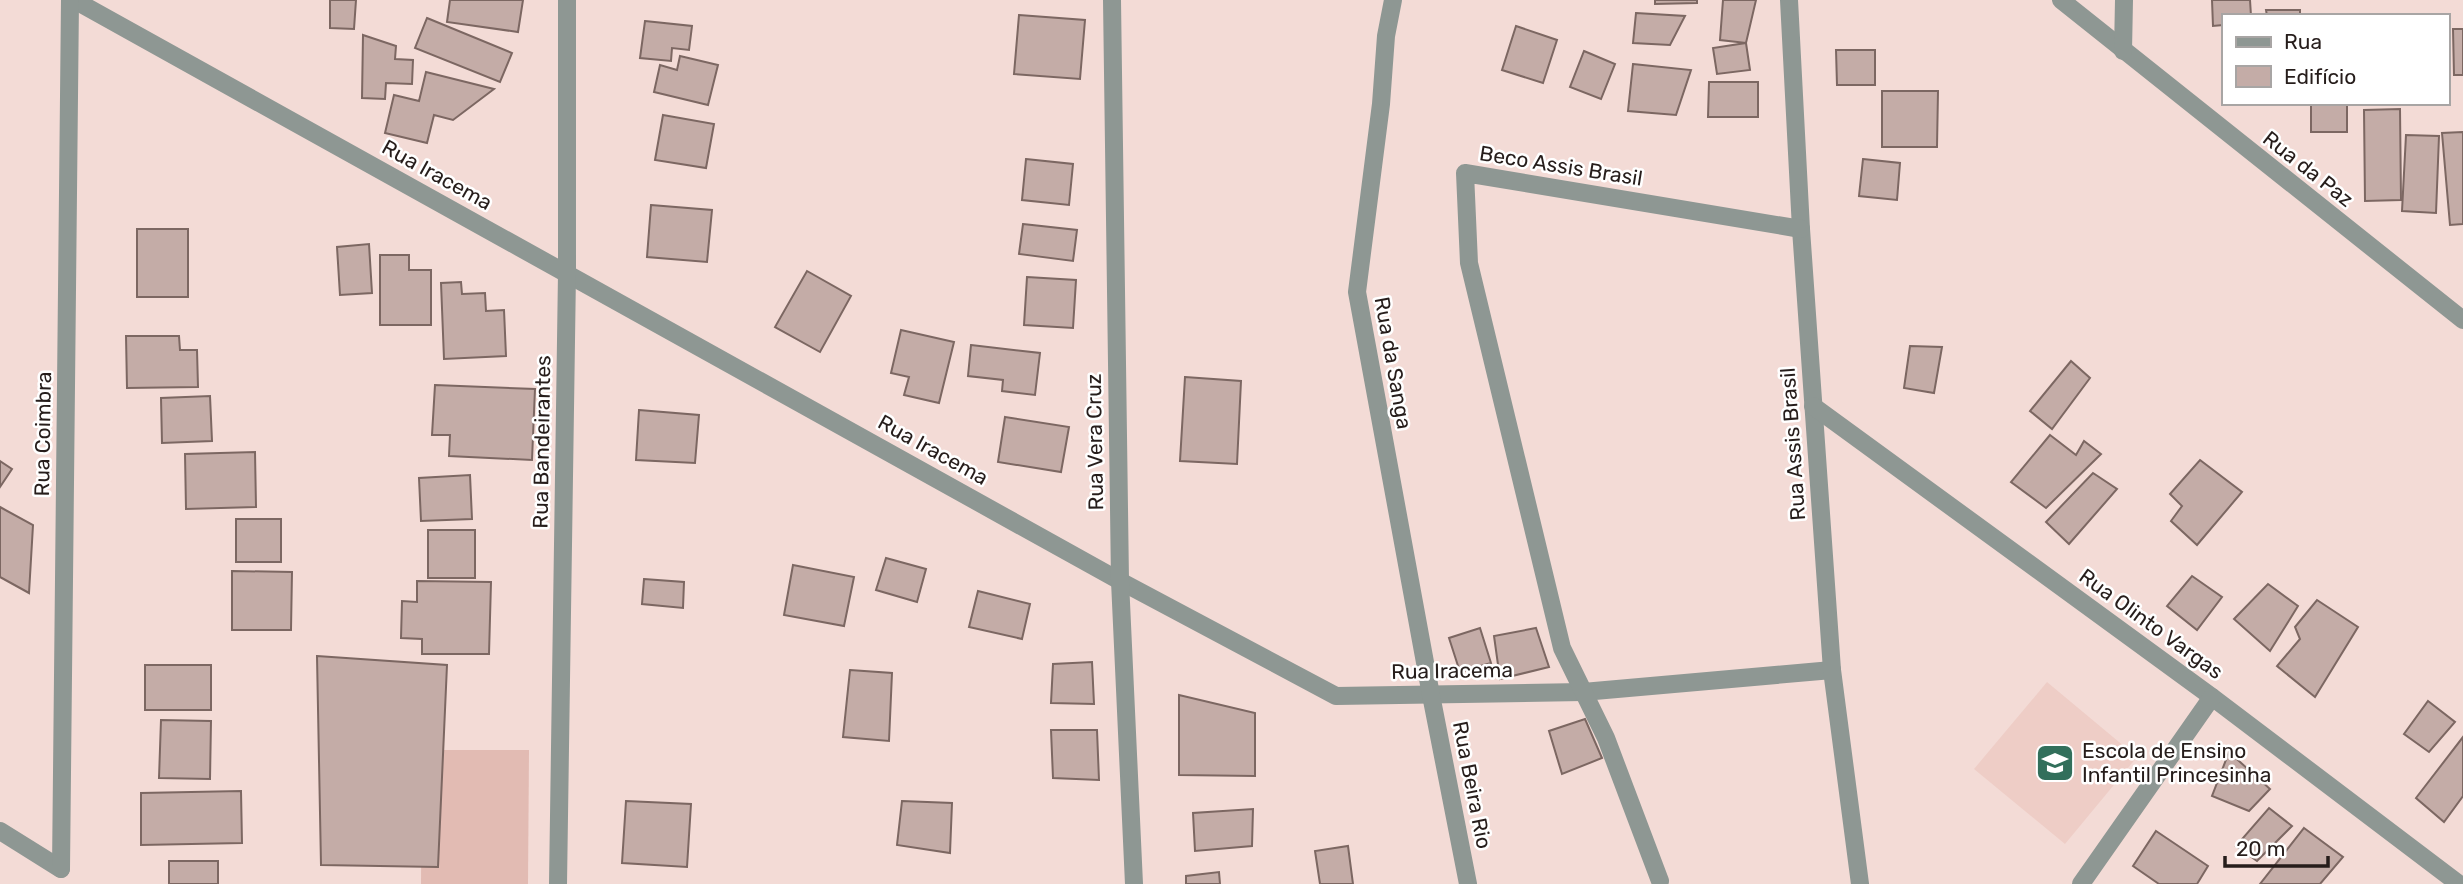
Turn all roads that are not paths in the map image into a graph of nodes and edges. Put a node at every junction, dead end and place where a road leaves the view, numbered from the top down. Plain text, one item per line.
1 (72, 0) edge
2 (567, 0) edge
3 (1112, 0) edge
4 (1393, 0) edge
5 (1789, 0) edge
6 (2061, 0) edge
7 (2124, 0) edge
8 (2123, 51) junction
9 (1801, 229) junction
10 (567, 273) junction
11 (2463, 320) edge
12 (1813, 406) junction
13 (1120, 581) junction
14 (1832, 670) junction
15 (1583, 692) junction
16 (1431, 695) junction
17 (2212, 697) junction
18 (0, 831) edge
19 (1660, 881) dead end
20 (558, 884) edge
21 (1134, 884) edge
22 (1468, 884) edge
23 (1860, 884) edge
24 (2081, 884) edge
25 (2459, 884) edge

1 - 10 street, Rua Iracema
1 - 18 street, Rua Coimbra
2 - 10 street, Rua Bandeirantes
3 - 13 street, Rua Vera Cruz
4 - 16 street, Rua da Sanga
5 - 9 street, Rua Assis Brasil
6 - 8 street, Rua da Paz
7 - 8 street
8 - 11 street, Rua da Paz
9 - 12 street, Rua Assis Brasil
9 - 15 street, Beco Assis Brasil
10 - 13 street, Rua Iracema
10 - 20 street, Rua Bandeirantes
12 - 14 street, Rua Assis Brasil
12 - 17 street, Rua Olinto Vargas
13 - 16 street, Rua Iracema
13 - 21 street, Rua Vera Cruz
14 - 15 street, Rua Iracema
14 - 23 street, Rua Assis Brasil
15 - 16 street, Rua Iracema
15 - 19 street
16 - 22 street, Rua Beira Rio
17 - 24 street
17 - 25 street, Rua Olinto Vargas

